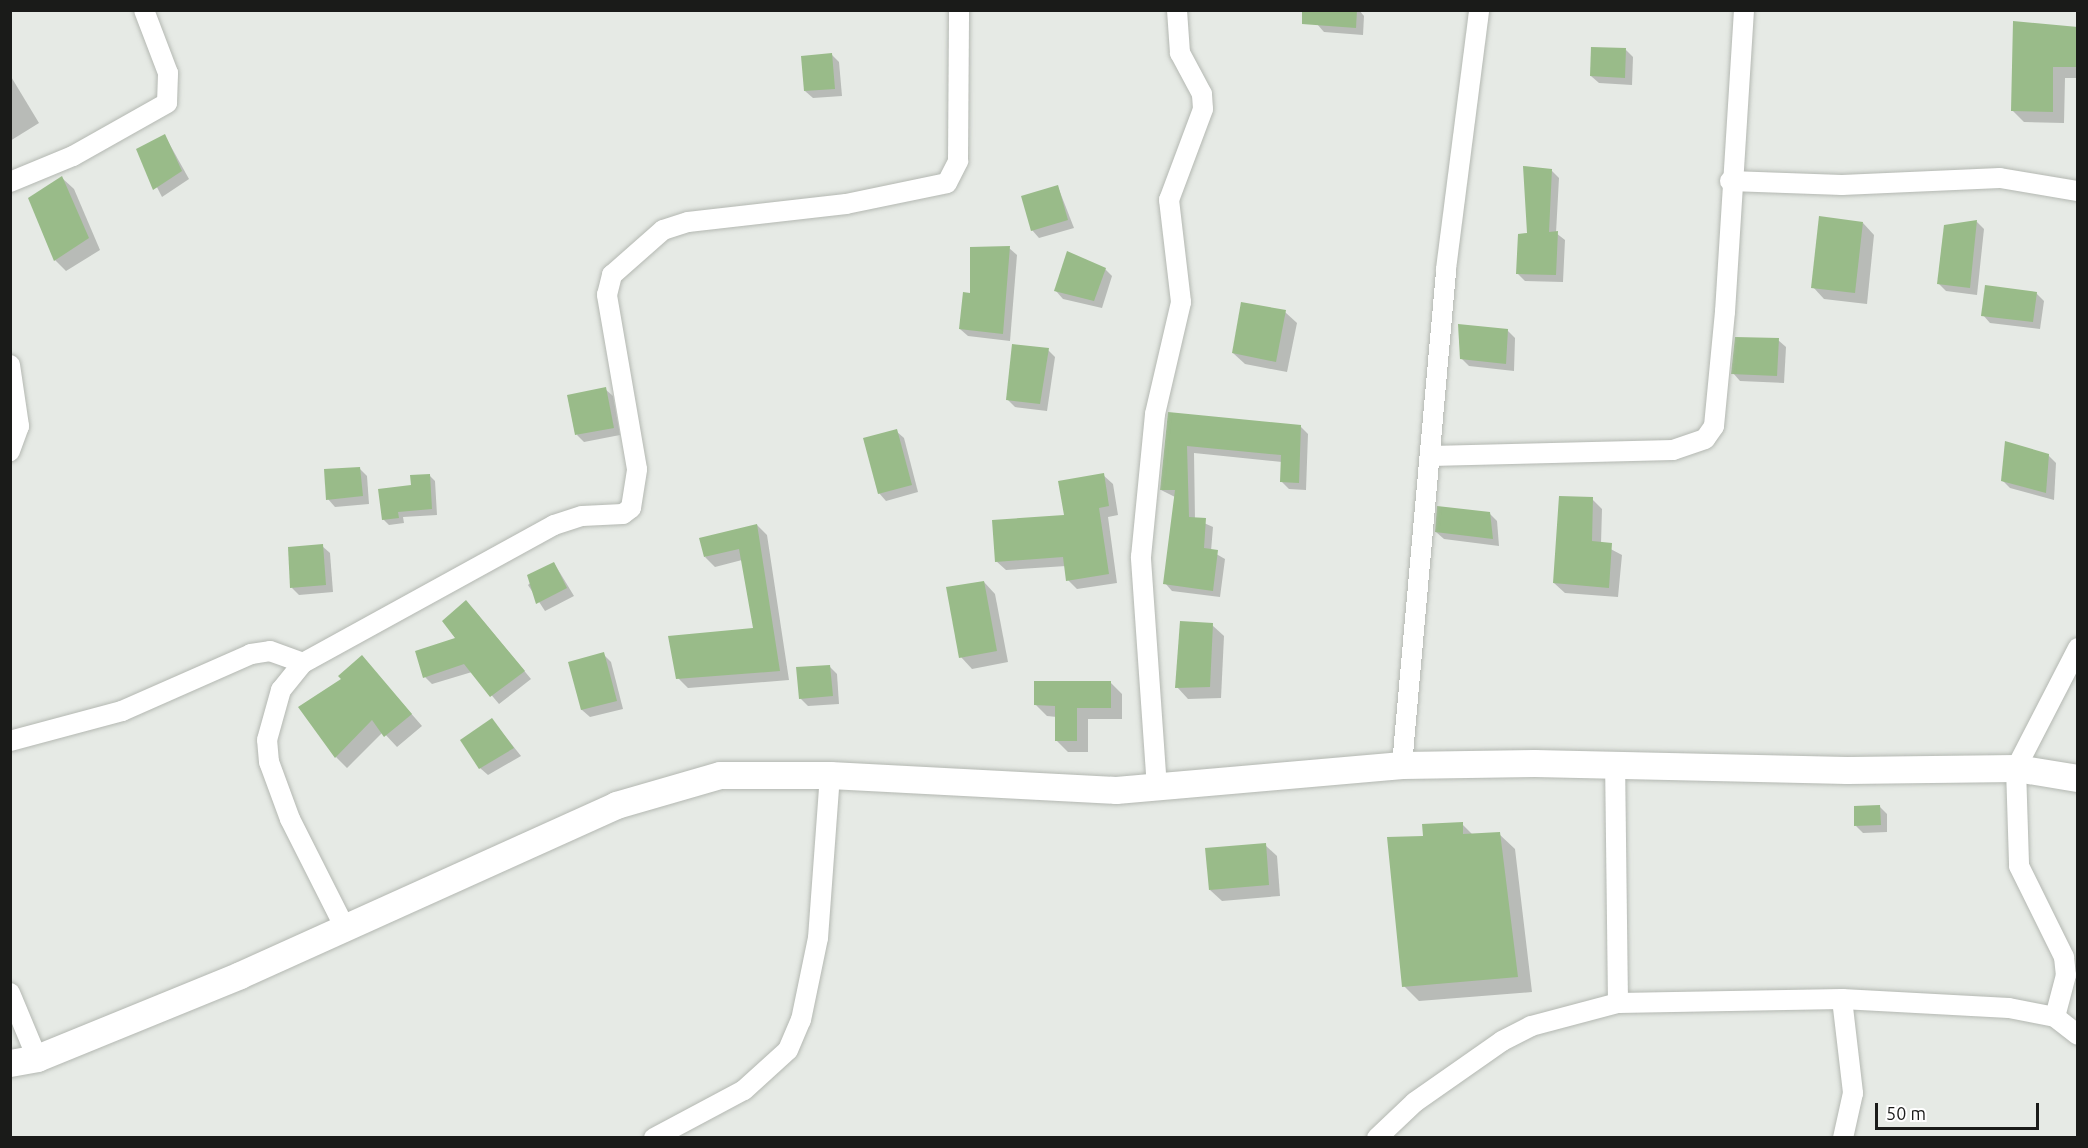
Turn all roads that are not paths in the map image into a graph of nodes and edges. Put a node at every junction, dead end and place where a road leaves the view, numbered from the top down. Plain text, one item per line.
1 (144, 10) edge
2 (959, 10) edge
3 (1177, 10) edge
4 (1479, 10) edge
5 (1744, 10) edge
6 (1730, 181) junction
7 (10, 182) edge
8 (2078, 190) edge
9 (10, 364) edge
10 (10, 451) edge
11 (1431, 456) junction
12 (2078, 648) edge
13 (303, 663) junction
14 (10, 741) edge
15 (1402, 765) junction
16 (1615, 768) junction
17 (2016, 768) junction
18 (830, 775) junction
19 (2078, 778) edge
20 (1157, 788) junction
21 (345, 928) junction
22 (10, 993) edge
23 (1842, 999) junction
24 (1618, 1003) junction
25 (2055, 1017) junction
26 (2078, 1035) edge
27 (37, 1058) junction
28 (10, 1063) edge
29 (654, 1137) edge
30 (1377, 1137) edge
31 (1843, 1137) edge

1 - 7 street
2 - 13 street
3 - 20 street
4 - 11 street
5 - 6 street
6 - 8 street
6 - 11 street
9 - 10 street
11 - 15 street
12 - 17 street
13 - 14 street
13 - 21 street
15 - 16 street
15 - 20 street
16 - 17 street
16 - 24 street
17 - 19 street
17 - 25 street
18 - 20 street
18 - 21 street
18 - 29 street
21 - 27 street
22 - 27 street
23 - 24 street
23 - 25 street
23 - 31 street
24 - 30 street
25 - 26 street
27 - 28 street

